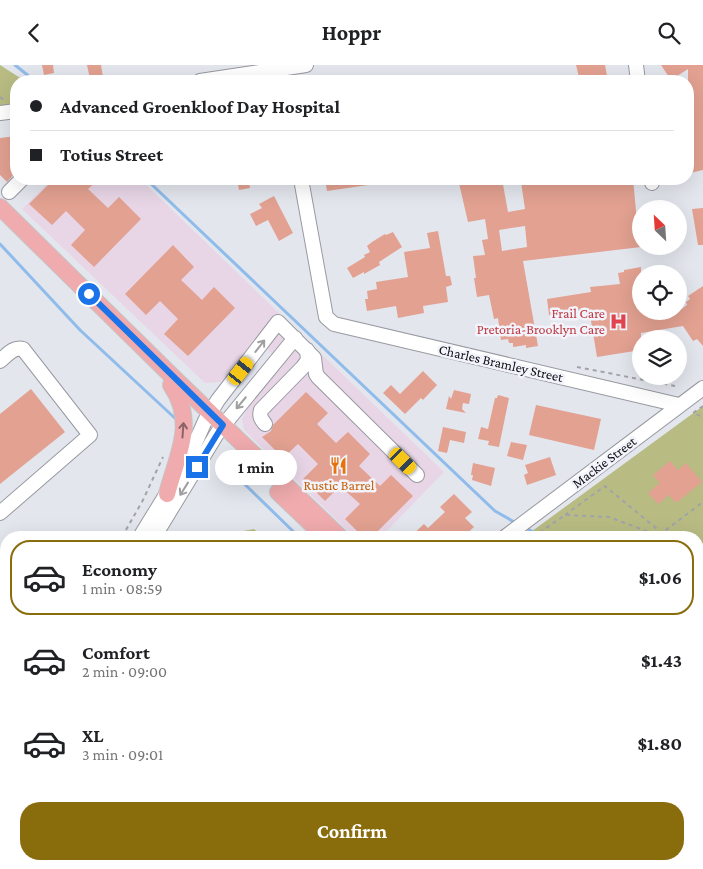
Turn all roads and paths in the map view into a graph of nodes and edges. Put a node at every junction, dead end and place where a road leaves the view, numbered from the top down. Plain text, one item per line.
1 (306, 65) edge
2 (282, 72) edge
3 (255, 75) edge
4 (16, 185) edge
5 (302, 185) edge
6 (9, 192) dead end
7 (0, 207) edge
8 (0, 219) edge
9 (295, 338) junction
10 (307, 350) junction
11 (0, 361) edge
12 (578, 367) dead end
13 (172, 385) junction
14 (675, 386) dead end
15 (703, 388) edge
16 (679, 405) junction
17 (703, 406) edge
18 (208, 417) junction
19 (703, 417) edge
20 (265, 424) dead end
21 (221, 429) junction
22 (166, 449) dead end
23 (418, 475) dead end
24 (166, 494) junction
25 (703, 502) edge
26 (0, 513) edge
27 (564, 515) junction
28 (125, 531) edge
29 (144, 531) edge
30 (158, 531) edge
31 (319, 531) edge
32 (333, 531) edge
33 (513, 531) edge
34 (541, 531) edge
35 (646, 531) edge
36 (660, 531) edge
37 (665, 531) edge

1 - 2 street
2 - 3 street
4 - 6 street
5 - 16 street, Charles Bramley Street
7 - 18 main road
8 - 13 main road
9 - 10 street
18 -> 9 street
9 -> 21 street
10 - 20 street
10 - 23 street
11 - 26 street
12 - 14 path
13 - 18 main road
24 -> 13 main road
15 - 16 street, Mackie Street
16 - 33 street, Mackie Street
17 - 19 path
18 - 21 main road
18 - 24 street
21 -> 30 street
21 - 31 main road
21 - 32 main road
22 - 28 path
24 - 29 street
25 - 37 path
27 - 34 path
27 - 35 path
27 - 36 path

